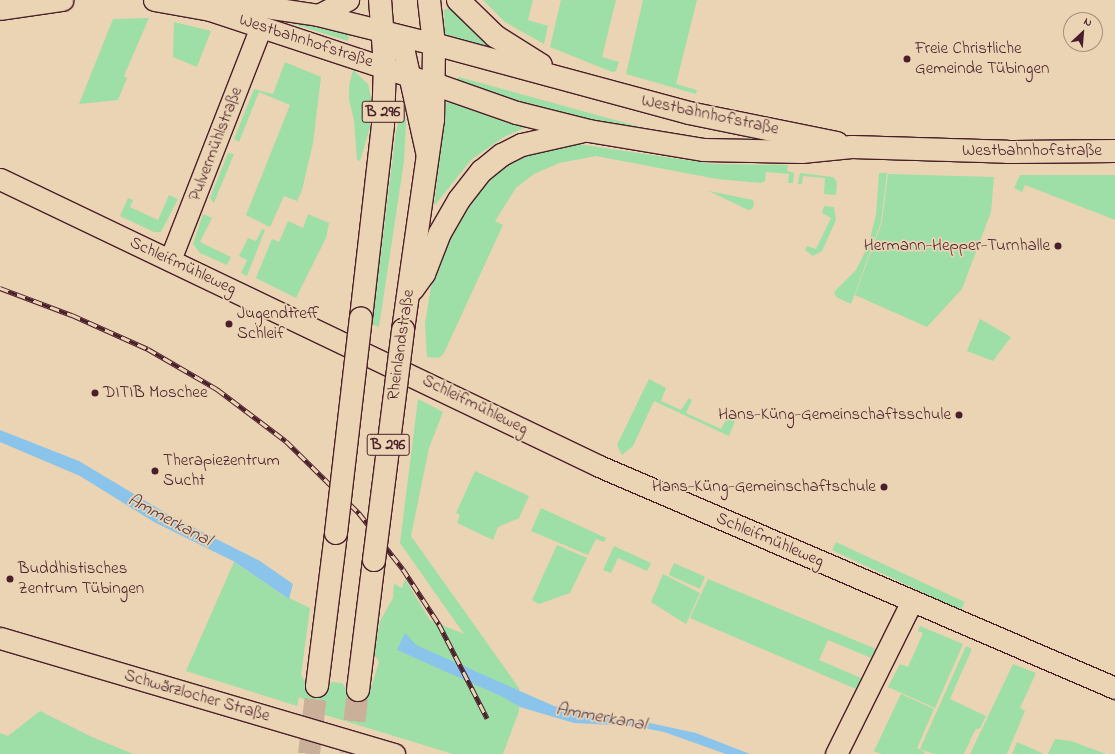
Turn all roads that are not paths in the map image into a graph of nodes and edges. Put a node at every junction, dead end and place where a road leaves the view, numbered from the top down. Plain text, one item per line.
1 (62, 0) edge
2 (154, 0) edge
3 (208, 0) edge
4 (218, 0) edge
5 (348, 0) edge
6 (380, 0) edge
7 (429, 0) edge
8 (458, 0) edge
9 (177, 2) junction
10 (0, 9) edge
11 (318, 15) junction
12 (261, 27) junction
13 (384, 31) junction
14 (434, 44) junction
15 (385, 66) junction
16 (410, 76) junction
17 (568, 80) junction
18 (434, 84) junction
19 (588, 131) junction
20 (852, 147) junction
21 (1115, 149) edge
22 (428, 158) junction
23 (0, 179) edge
24 (170, 260) junction
25 (408, 296) junction
26 (912, 601) junction
27 (0, 638) edge
28 (317, 686) tunnel mouth
29 (1115, 688) edge
30 (358, 690) tunnel mouth
31 (394, 754) edge
32 (836, 754) edge

1 - 10 street
2 - 9 street, Westbahnhofstraße
3 - 9 street, Westbahnhofstraße
4 - 11 street, Westbahnhofstraße
5 - 11 street, Westbahnhofstraße
6 - 13 main road, B 296
7 - 14 main road, Rheinlandstraße / B 296
8 - 17 main road
9 - 12 street, Westbahnhofstraße
11 - 13 street, Westbahnhofstraße
12 - 15 street, Westbahnhofstraße
12 - 24 street, Pulvermühlstraße
13 - 14 street, Westbahnhofstraße
13 - 15 main road, B 296
13 - 16 street
14 - 17 main road, Westbahnhofstraße
14 - 18 main road, Rheinlandstraße / B 296
15 - 16 street, Westbahnhofstraße
15 - 28 main road, B 296, bridge
16 - 18 street, Westbahnhofstraße
16 - 22 street
17 - 20 main road, Westbahnhofstraße
18 - 19 main road, Westbahnhofstraße
18 - 22 main road, Rheinlandstraße / B 296
19 - 20 main road, Westbahnhofstraße
19 - 25 main road, B 296
20 - 21 main road, Westbahnhofstraße
22 - 25 main road, Rheinlandstraße / B 296
23 - 24 street, Schleifmühleweg
24 - 26 street, Schleifmühleweg
25 - 30 main road, Rheinlandstraße / B 296, bridge
26 - 29 street, Schleifmühleweg
26 - 32 street
27 - 31 street, Schwärzlocher Straße

